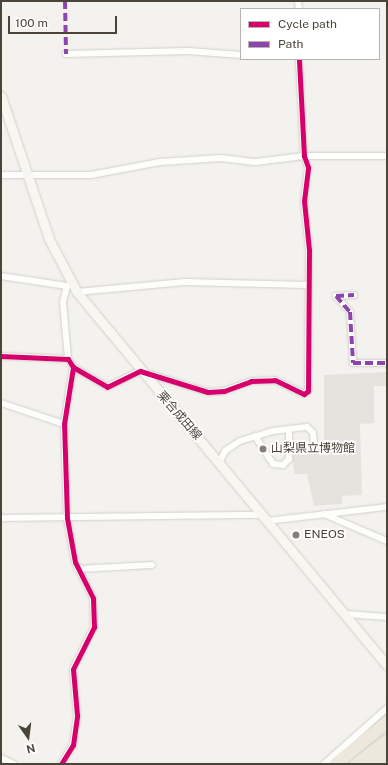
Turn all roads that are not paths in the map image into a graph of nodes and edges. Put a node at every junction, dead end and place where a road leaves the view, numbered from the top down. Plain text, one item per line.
1 (66, 54) dead end
2 (240, 54) edge
3 (299, 60) edge
4 (1, 96) edge
5 (304, 156) junction
6 (387, 156) edge
7 (1, 175) edge
8 (28, 178) junction
9 (1, 276) edge
10 (307, 285) junction
11 (72, 288) junction
12 (354, 296) dead end
13 (1, 356) edge
14 (68, 359) junction
15 (387, 363) edge
16 (73, 367) junction
17 (140, 371) junction
18 (1, 403) edge
19 (64, 424) junction
20 (289, 430) junction
21 (255, 436) junction
22 (314, 443) dead end
23 (220, 461) junction
24 (387, 507) edge
25 (322, 513) junction
26 (1, 518) edge
27 (67, 518) junction
28 (264, 518) junction
29 (387, 541) edge
30 (152, 565) dead end
31 (78, 569) junction
32 (345, 614) junction
33 (387, 617) edge
34 (387, 665) edge
35 (387, 708) edge
36 (387, 722) edge
37 (387, 741) edge
38 (387, 753) edge
39 (1, 758) edge
40 (14, 764) edge
41 (60, 764) edge
42 (324, 764) edge
43 (336, 764) edge
44 (356, 764) edge
45 (372, 764) edge

1 - 2 street
3 - 5 street
4 - 8 main road, 栗合成田線
5 - 6 street
5 - 8 street
5 - 10 street
7 - 8 street
8 - 11 main road, 栗合成田線
9 - 11 street
10 - 11 street
10 - 17 street
11 - 14 street
11 - 17 main road, 栗合成田線
12 - 15 street
13 - 14 street
14 - 16 street
16 - 17 street
16 - 19 street
17 - 23 main road, 栗合成田線
18 - 19 street
19 - 27 street
20 - 21 street
20 - 21 street
20 - 22 street
21 - 23 street
23 - 28 main road, 栗合成田線
24 - 25 street
25 - 28 street
25 - 29 street
26 - 27 street
27 - 28 street
27 - 31 street
28 - 32 main road, 栗合成田線
30 - 31 street
31 - 41 street
32 - 33 street
32 - 34 main road, 栗合成田線
35 - 42 street
36 - 43 highway
37 - 44 highway
38 - 45 highway
39 - 40 street

